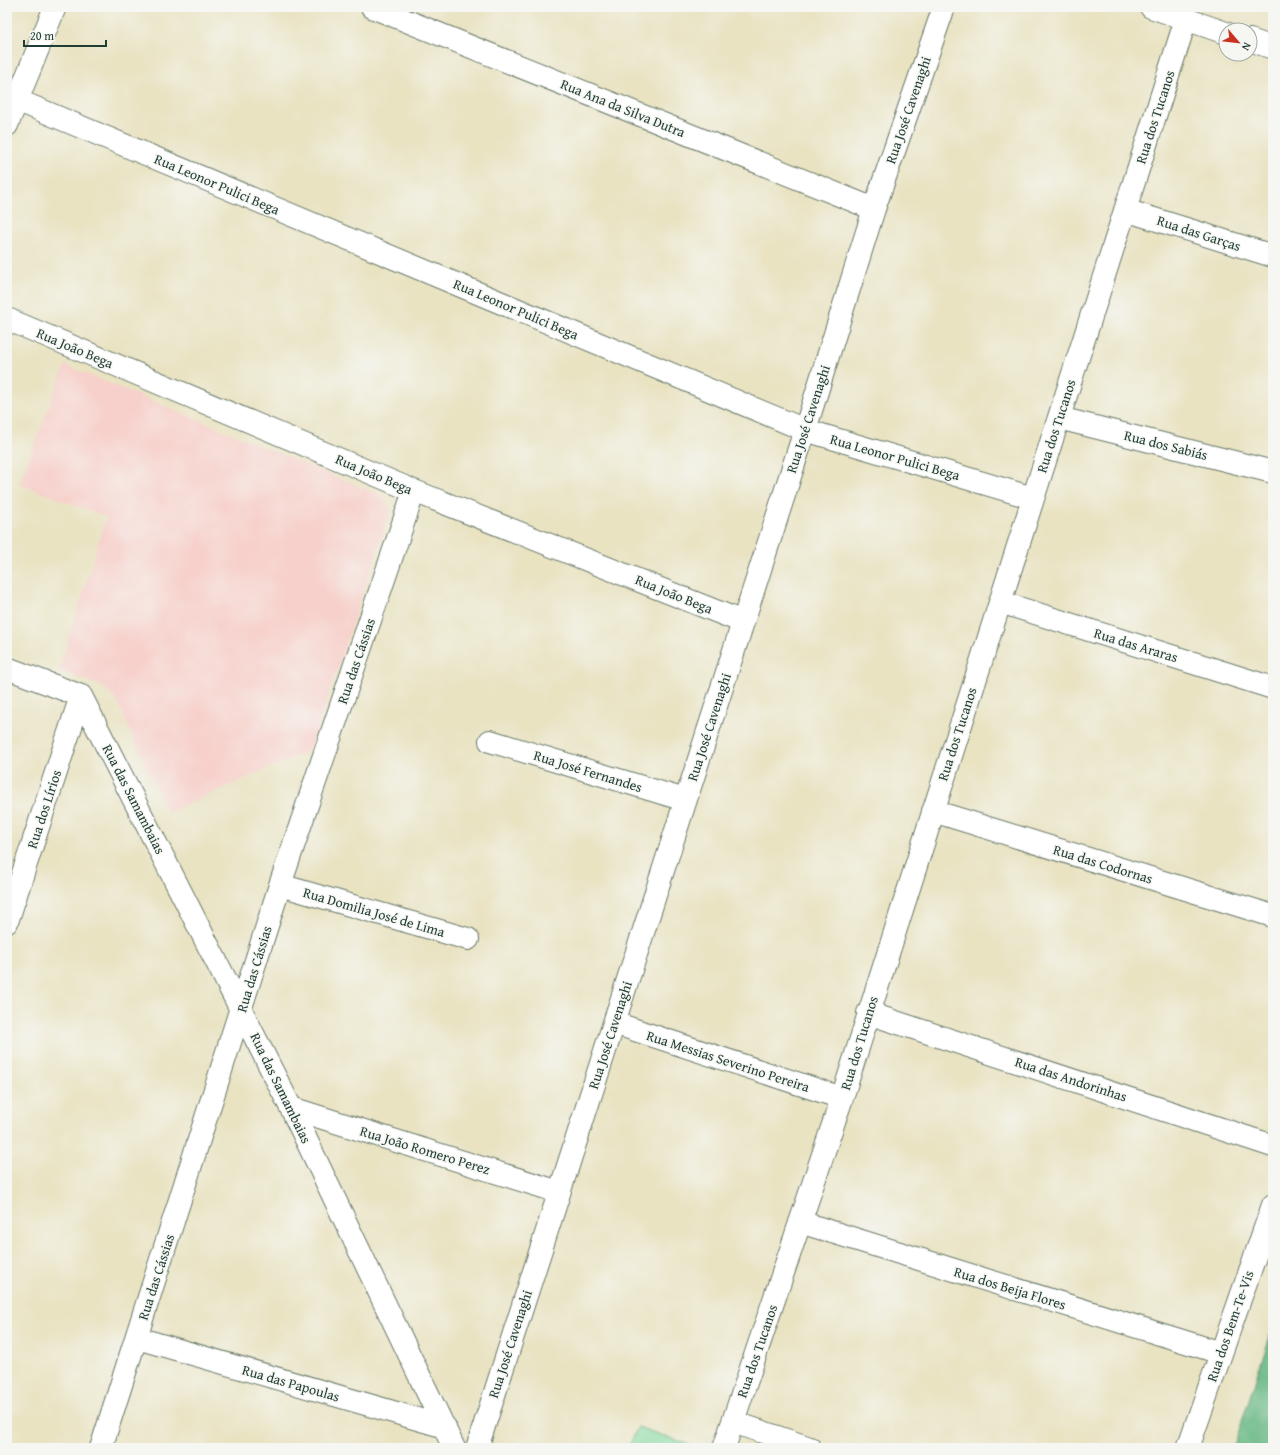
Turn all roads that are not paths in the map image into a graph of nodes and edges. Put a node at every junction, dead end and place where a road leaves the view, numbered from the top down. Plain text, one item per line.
1 (55, 7) edge
2 (372, 7) edge
3 (944, 7) edge
4 (1151, 7) edge
5 (1186, 19) junction
6 (1218, 30) edge
7 (1258, 43) edge
8 (1273, 48) edge
9 (12, 98) edge
10 (7, 124) edge
11 (874, 209) junction
12 (1125, 210) junction
13 (1273, 256) edge
14 (7, 319) edge
15 (1059, 418) junction
16 (805, 430) junction
17 (1273, 472) edge
18 (414, 491) junction
19 (1033, 498) junction
20 (1000, 602) junction
21 (743, 622) junction
22 (7, 668) edge
23 (1273, 688) edge
24 (81, 696) junction
25 (490, 741) dead end
26 (685, 800) junction
27 (933, 811) junction
28 (280, 886) junction
29 (1273, 916) edge
30 (7, 922) edge
31 (468, 939) dead end
32 (242, 1009) junction
33 (868, 1013) junction
34 (614, 1023) junction
35 (842, 1098) junction
36 (292, 1108) junction
37 (1273, 1146) edge
38 (559, 1192) junction
39 (1273, 1205) edge
40 (800, 1222) junction
41 (137, 1338) junction
42 (1221, 1353) junction
43 (733, 1422) junction
44 (445, 1427) junction
45 (101, 1448) edge
46 (454, 1448) edge
47 (477, 1448) edge
48 (724, 1448) edge
49 (810, 1448) edge
50 (1188, 1448) edge

1 - 9 street
2 - 11 street, Rua Ana da Silva Dutra
3 - 11 street, Rua José Cavenaghi
4 - 5 street
5 - 6 street
5 - 12 street, Rua dos Tucanos
7 - 8 street
9 - 10 street
9 - 16 street, Rua Leonor Pulici Bega
11 - 16 street, Rua José Cavenaghi
12 - 13 street, Rua das Garças
12 - 15 street, Rua dos Tucanos
14 - 18 street, Rua João Bega
15 - 17 street, Rua dos Sabiás
15 - 19 street, Rua dos Tucanos
16 - 19 street, Rua Leonor Pulici Bega
16 - 21 street, Rua José Cavenaghi
18 - 21 street, Rua João Bega
18 - 28 street, Rua das Cássias
19 - 20 street, Rua dos Tucanos
20 - 23 street, Rua das Araras
20 - 27 street, Rua dos Tucanos
21 - 26 street, Rua José Cavenaghi
22 - 24 street
24 - 30 street, Rua dos Lírios
24 - 32 street, Rua das Samambaias
25 - 26 street, Rua José Fernandes
26 - 34 street, Rua José Cavenaghi
27 - 29 street, Rua das Codornas
27 - 33 street, Rua dos Tucanos
28 - 31 street, Rua Domilia José de Lima
28 - 32 street, Rua das Cássias
32 - 36 street, Rua das Samambaias
32 - 41 street, Rua das Cássias
33 - 35 street, Rua dos Tucanos
33 - 37 street, Rua das Andorinhas
34 - 35 street, Rua Messias Severino Pereira
34 - 38 street, Rua José Cavenaghi
35 - 40 street, Rua dos Tucanos
36 - 38 street, Rua João Romero Perez
36 - 44 street, Rua das Samambaias
38 - 47 street, Rua José Cavenaghi
39 - 42 street, Rua dos Bem-Te-Vis
40 - 42 street, Rua dos Beija Flores
40 - 43 street, Rua dos Tucanos
41 - 44 street, Rua das Papoulas
41 - 45 street, Rua das Cássias
42 - 50 street, Rua dos Bem-Te-Vis
43 - 48 street, Rua dos Tucanos
43 - 49 street
44 - 46 street, Rua das Samambaias

